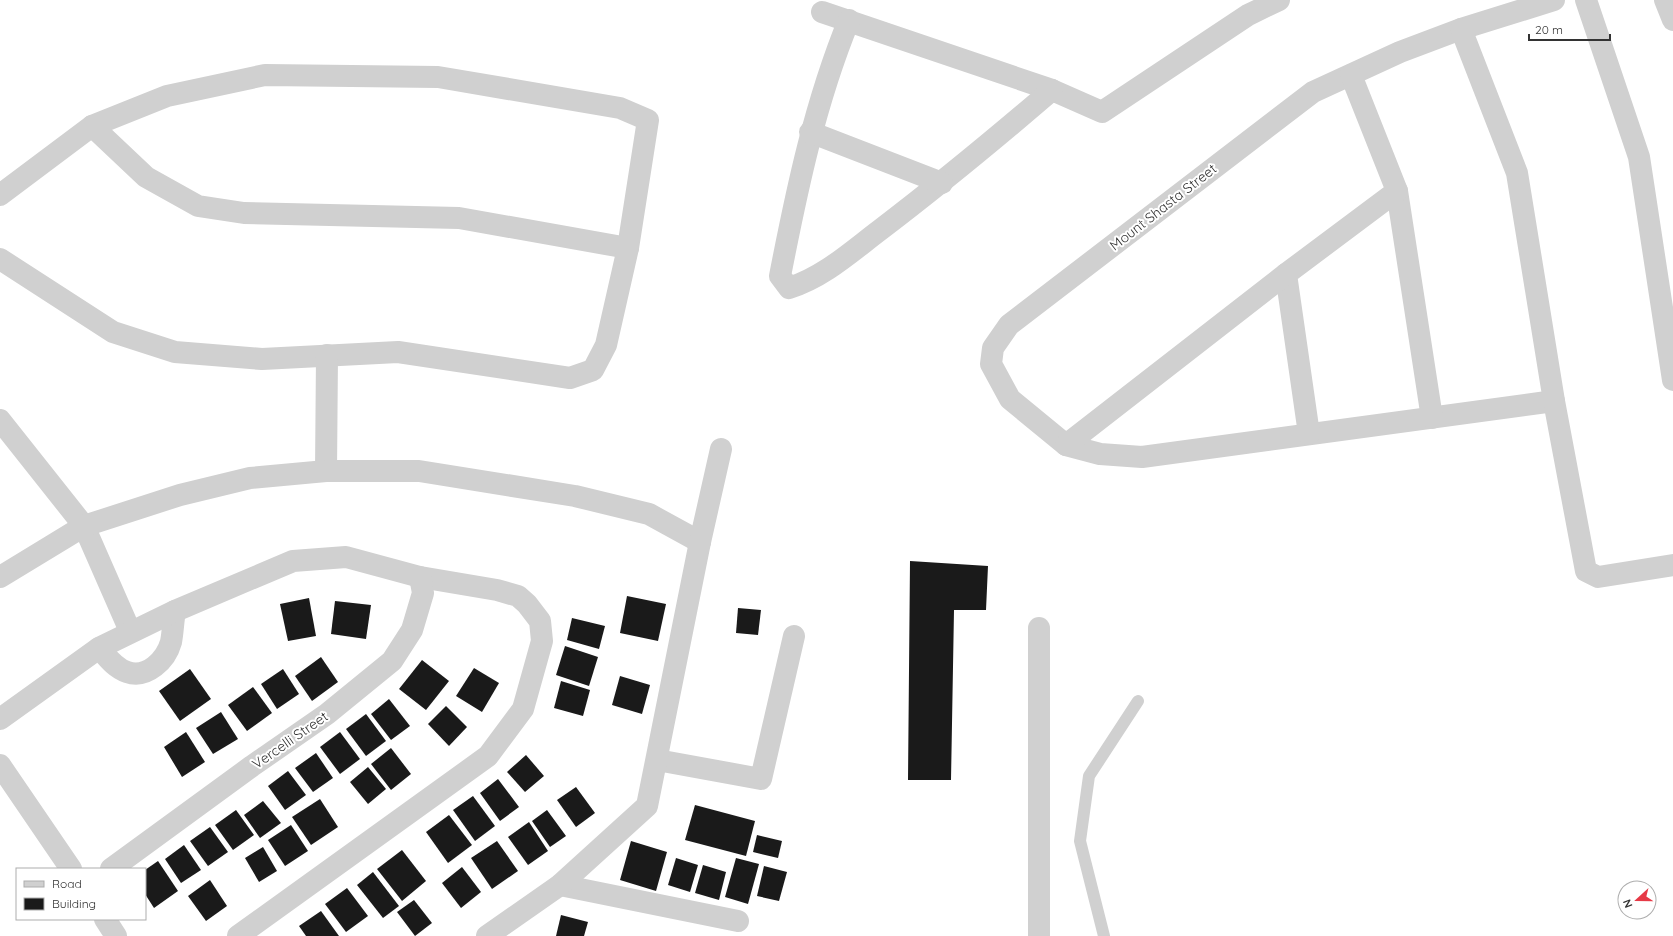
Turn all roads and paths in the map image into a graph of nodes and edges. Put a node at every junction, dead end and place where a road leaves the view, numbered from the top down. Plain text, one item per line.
1 (1279, 0) edge
2 (1554, 0) edge
3 (1586, 0) edge
4 (1665, 0) edge
5 (822, 12) dead end
6 (848, 20) junction
7 (1673, 20) edge
8 (1461, 29) junction
9 (1351, 75) junction
10 (1052, 90) junction
11 (92, 126) junction
12 (810, 132) junction
13 (942, 183) junction
14 (1397, 191) junction
15 (0, 195) edge
16 (628, 248) junction
17 (0, 259) edge
18 (1286, 274) junction
19 (326, 355) junction
20 (1673, 380) edge
21 (1554, 401) junction
22 (1432, 418) junction
23 (0, 420) edge
24 (1309, 434) junction
25 (1066, 445) junction
26 (721, 449) dead end
27 (326, 471) junction
28 (84, 526) junction
29 (700, 542) junction
30 (1673, 565) edge
31 (0, 577) edge
32 (420, 577) junction
33 (175, 611) junction
34 (1039, 628) dead end
35 (130, 631) junction
36 (794, 636) dead end
37 (99, 648) junction
38 (1138, 701) dead end
39 (0, 719) edge
40 (657, 760) junction
41 (0, 765) edge
42 (69, 868) edge
43 (112, 868) edge
44 (560, 885) junction
45 (106, 920) edge
46 (738, 921) dead end
47 (116, 936) edge
48 (238, 936) edge
49 (487, 936) edge
50 (1039, 936) edge
51 (1104, 936) edge

1 - 10 street
2 - 8 street, Mount Shasta Street
3 - 20 street
4 - 7 street
5 - 6 street
6 - 10 street
6 - 12 street
8 - 9 street, Mount Shasta Street
8 - 21 street
9 - 14 street
9 - 25 street, Mount Shasta Street
10 - 13 street
11 - 15 street
11 - 16 street
11 - 16 street
12 - 13 street
12 - 13 street
14 - 18 street
14 - 22 street
16 - 19 street
17 - 19 street
18 - 24 street
18 - 25 street
19 - 27 street
21 - 22 street
21 - 30 street
22 - 24 street
23 - 28 street
24 - 25 street
26 - 29 street
27 - 28 street
27 - 29 street
28 - 31 street
28 - 35 street
29 - 40 street
32 - 33 street
32 - 43 street, Vercelli Street
32 - 48 street
33 - 35 street
33 - 37 street
34 - 50 street
35 - 37 street
36 - 40 street
37 - 39 street
38 - 51 lane
40 - 44 street
41 - 42 street
44 - 46 street
44 - 49 street
45 - 47 street

